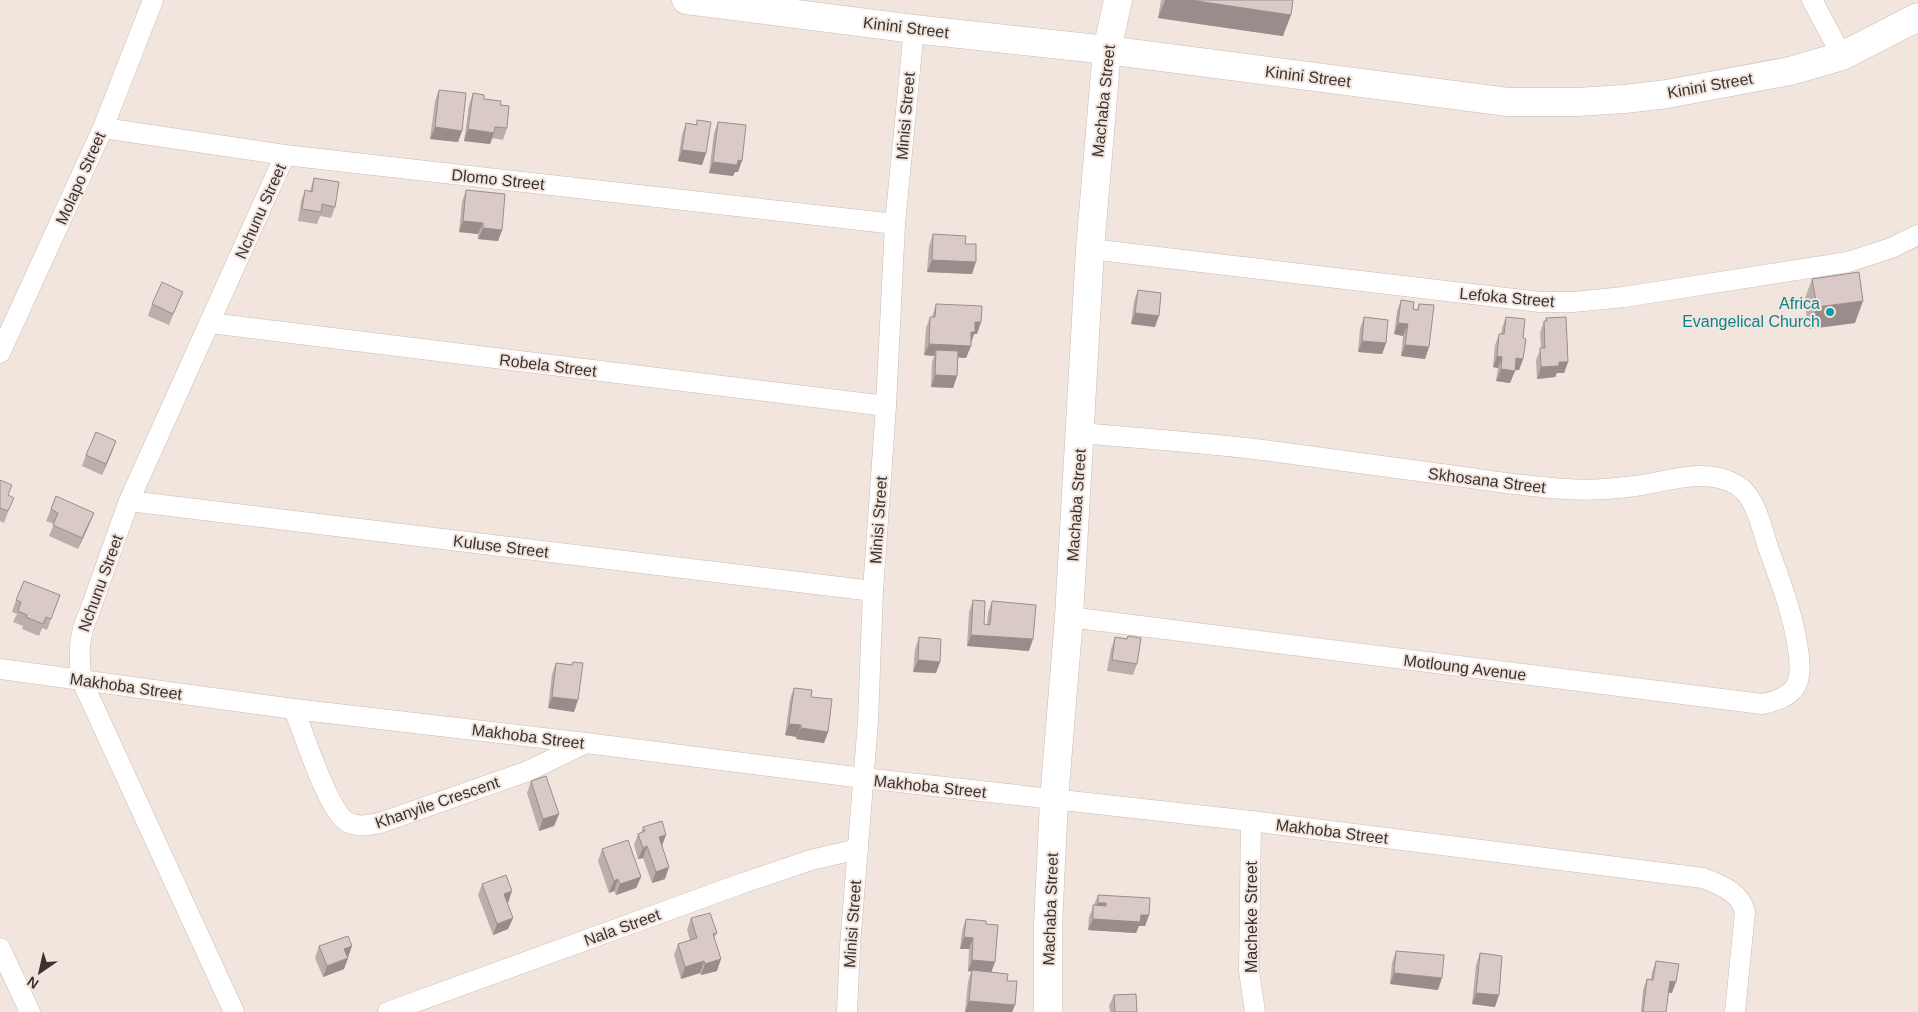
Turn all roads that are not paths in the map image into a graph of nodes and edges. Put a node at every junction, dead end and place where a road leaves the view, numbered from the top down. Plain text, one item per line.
1 (153, 0) edge
2 (686, 0) edge
3 (1118, 0) edge
4 (1812, 0) edge
5 (1918, 17) edge
6 (914, 29) junction
7 (1107, 50) junction
8 (1842, 56) junction
9 (103, 128) junction
10 (285, 155) junction
11 (895, 224) junction
12 (1918, 234) edge
13 (1090, 249) junction
14 (210, 324) junction
15 (0, 353) edge
16 (886, 406) junction
17 (1081, 433) junction
18 (129, 501) junction
19 (873, 591) junction
20 (1069, 617) junction
21 (1795, 627) joint
22 (0, 669) edge
23 (81, 679) junction
24 (294, 709) junction
25 (586, 743) junction
26 (863, 778) junction
27 (1054, 800) junction
28 (1251, 821) junction
29 (858, 848) junction
30 (0, 948) edge
31 (30, 1012) edge
32 (234, 1012) edge
33 (388, 1012) edge
34 (847, 1012) edge
35 (1048, 1012) edge
36 (1257, 1012) edge
37 (1735, 1012) edge

1 - 9 street, Molapo Street
2 - 6 street, Kinini Street
3 - 7 street, Machaba Street
4 - 8 street
5 - 8 street, Kinini Street
6 - 7 street, Kinini Street
6 - 11 street, Minisi Street
7 - 8 street, Kinini Street
7 - 13 street, Machaba Street
9 - 10 street, Dlomo Street
9 - 15 street, Molapo Street
10 - 11 street, Dlomo Street
10 - 14 street, Nchunu Street
11 - 16 street, Minisi Street
12 - 13 street, Lefoka Street
13 - 17 street, Machaba Street
14 - 16 street, Robela Street
14 - 18 street, Nchunu Street
16 - 19 street, Minisi Street
17 - 20 street, Machaba Street
17 - 21 street, Skhosana Street
18 - 19 street, Kuluse Street
18 - 23 street, Nchunu Street
19 - 26 street, Minisi Street
20 - 21 street, Motloung Avenue
20 - 27 street, Machaba Street
22 - 23 street, Makhoba Street
23 - 24 street, Makhoba Street
23 - 32 street, Nchunu Street
24 - 25 street, Makhoba Street
24 - 25 street, Khanyile Crescent
25 - 26 street, Makhoba Street
26 - 27 street, Makhoba Street
26 - 29 street, Minisi Street
27 - 28 street, Makhoba Street
27 - 35 street, Machaba Street
28 - 36 street, Macheke Street
28 - 37 street, Makhoba Street
29 - 33 street, Nala Street
29 - 34 street, Minisi Street
30 - 31 street

